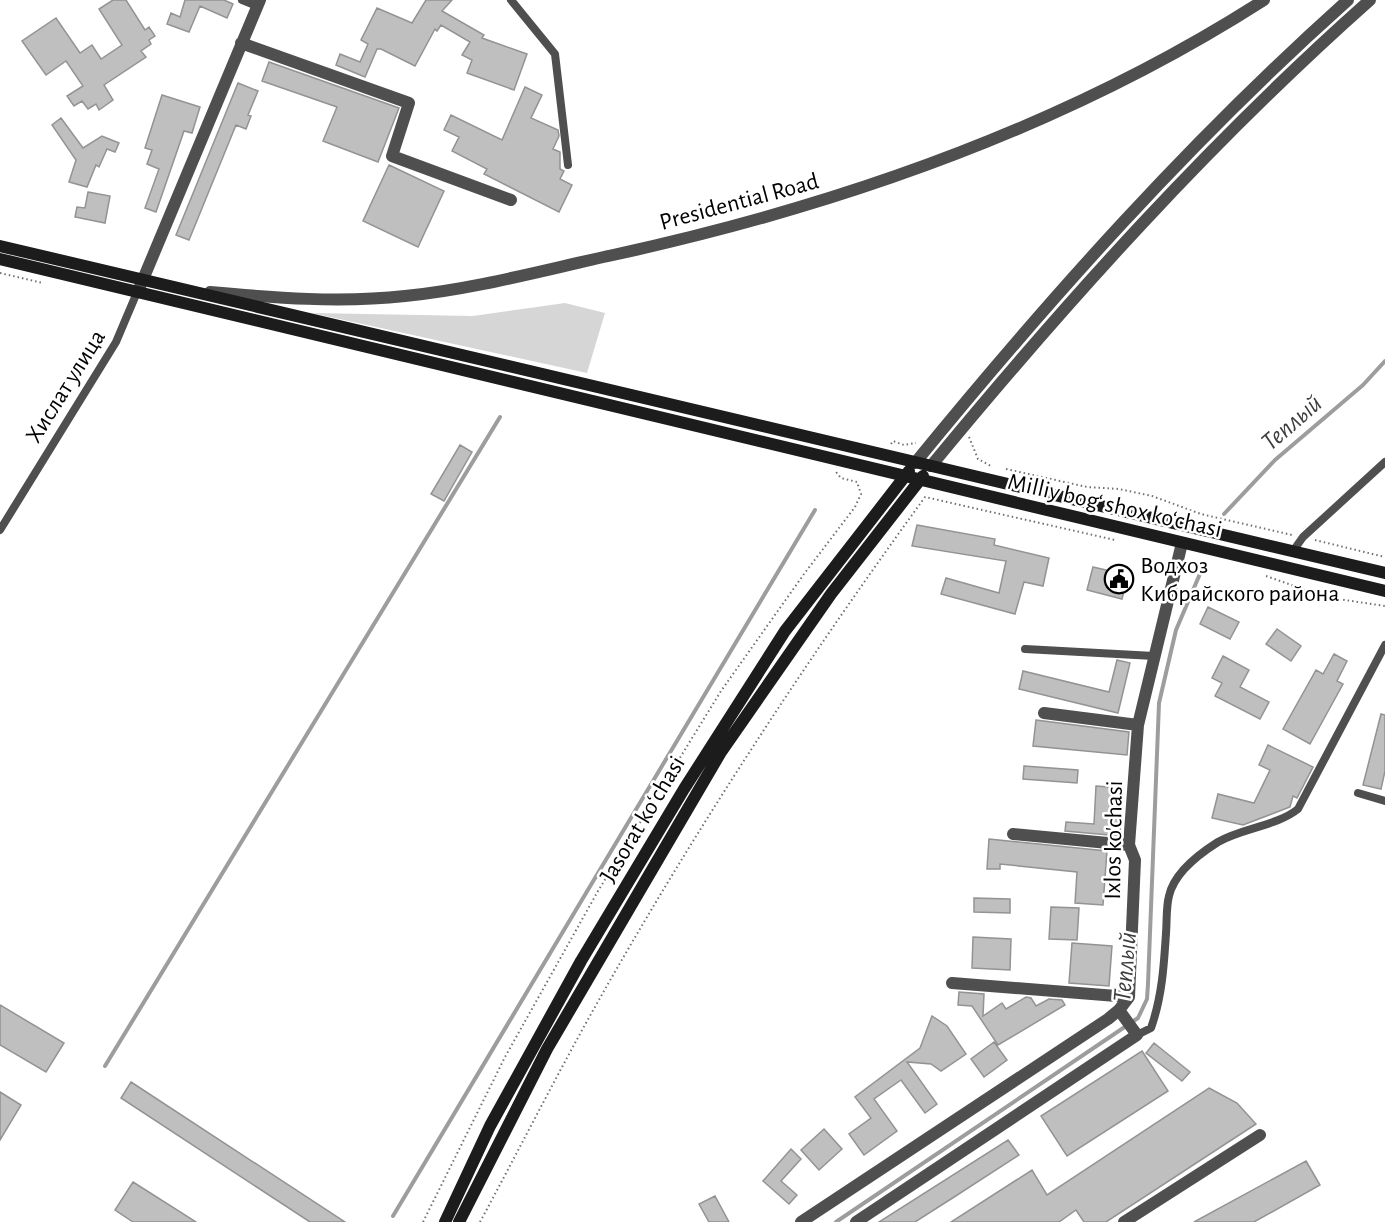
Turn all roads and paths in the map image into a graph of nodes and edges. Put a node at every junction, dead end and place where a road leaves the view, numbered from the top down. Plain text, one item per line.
1 (242, 0) edge
2 (511, 0) edge
3 (1264, 0) edge
4 (1348, 0) edge
5 (1370, 0) edge
6 (258, 3) edge
7 (242, 43) junction
8 (568, 165) dead end
9 (511, 200) dead end
10 (0, 246) edge
11 (0, 259) edge
12 (0, 273) edge
13 (45, 284) dead end
14 (140, 285) junction
15 (185, 289) junction
16 (968, 435) dead end
17 (924, 437) dead end
18 (893, 441) dead end
19 (1385, 462) edge
20 (915, 463) junction
21 (931, 466) junction
22 (836, 472) dead end
23 (904, 477) junction
24 (920, 480) junction
25 (0, 530) edge
26 (1302, 537) junction
27 (1124, 542) dead end
28 (1182, 543) junction
29 (1293, 551) junction
30 (1385, 557) edge
31 (1385, 573) edge
32 (1264, 575) dead end
33 (1385, 591) edge
34 (1385, 606) edge
35 (1385, 645) edge
36 (1025, 649) dead end
37 (1154, 656) junction
38 (1382, 661) edge
39 (1044, 713) dead end
40 (1138, 725) junction
41 (1358, 793) dead end
42 (1385, 801) edge
43 (1013, 834) dead end
44 (1129, 845) junction
45 (952, 983) dead end
46 (1128, 997) junction
47 (1119, 1010) junction
48 (1137, 1035) junction
49 (1260, 1135) dead end
50 (423, 1222) edge
51 (445, 1222) edge
52 (459, 1222) edge
53 (480, 1222) edge
54 (801, 1222) edge
55 (856, 1222) edge
56 (1124, 1222) edge

1 - 6 lane
2 - 8 lane
3 - 15 street, Presidential Road
4 - 20 street
5 - 21 street
6 - 7 street
7 - 9 street
7 - 14 street
10 - 14 main road
11 - 14 main road
12 - 13 path
14 - 15 main road, Milliy bog‘ shox ko‘chasi
14 - 23 main road, Milliy bog‘ shox ko‘chasi
14 - 25 lane, Хислат улица
15 - 20 main road, Milliy bog‘ shox ko‘chasi
16 - 26 path
17 - 18 path
19 - 26 lane
20 - 21 main road, Milliy bog‘ shox ko‘chasi
20 - 23 main road, Jasorat koʻchasi
21 - 24 main road, Jasorat koʻchasi
21 - 29 main road, Milliy bog‘ shox ko‘chasi
22 - 50 path
23 - 24 main road, Milliy bog‘ shox ko‘chasi
23 - 51 main road, Jasorat koʻchasi
24 - 28 main road, Milliy bog‘ shox ko‘chasi
24 - 52 main road, Jasorat koʻchasi
26 - 29 lane
26 - 30 path
27 - 53 path
28 - 33 main road, Milliy bog‘ shox ko‘chasi
28 - 37 street, Ixlos ko'chasi
29 - 31 main road, Milliy bog‘ shox ko‘chasi
32 - 34 path
35 - 38 lane
36 - 37 lane
37 - 40 street, Ixlos ko'chasi
38 - 48 lane
39 - 40 street
40 - 44 street, Ixlos ko'chasi
41 - 42 lane
43 - 44 street
44 - 46 street, Ixlos ko'chasi
45 - 46 street
46 - 47 street
47 - 48 street
47 - 54 street
48 - 55 street
49 - 56 street

